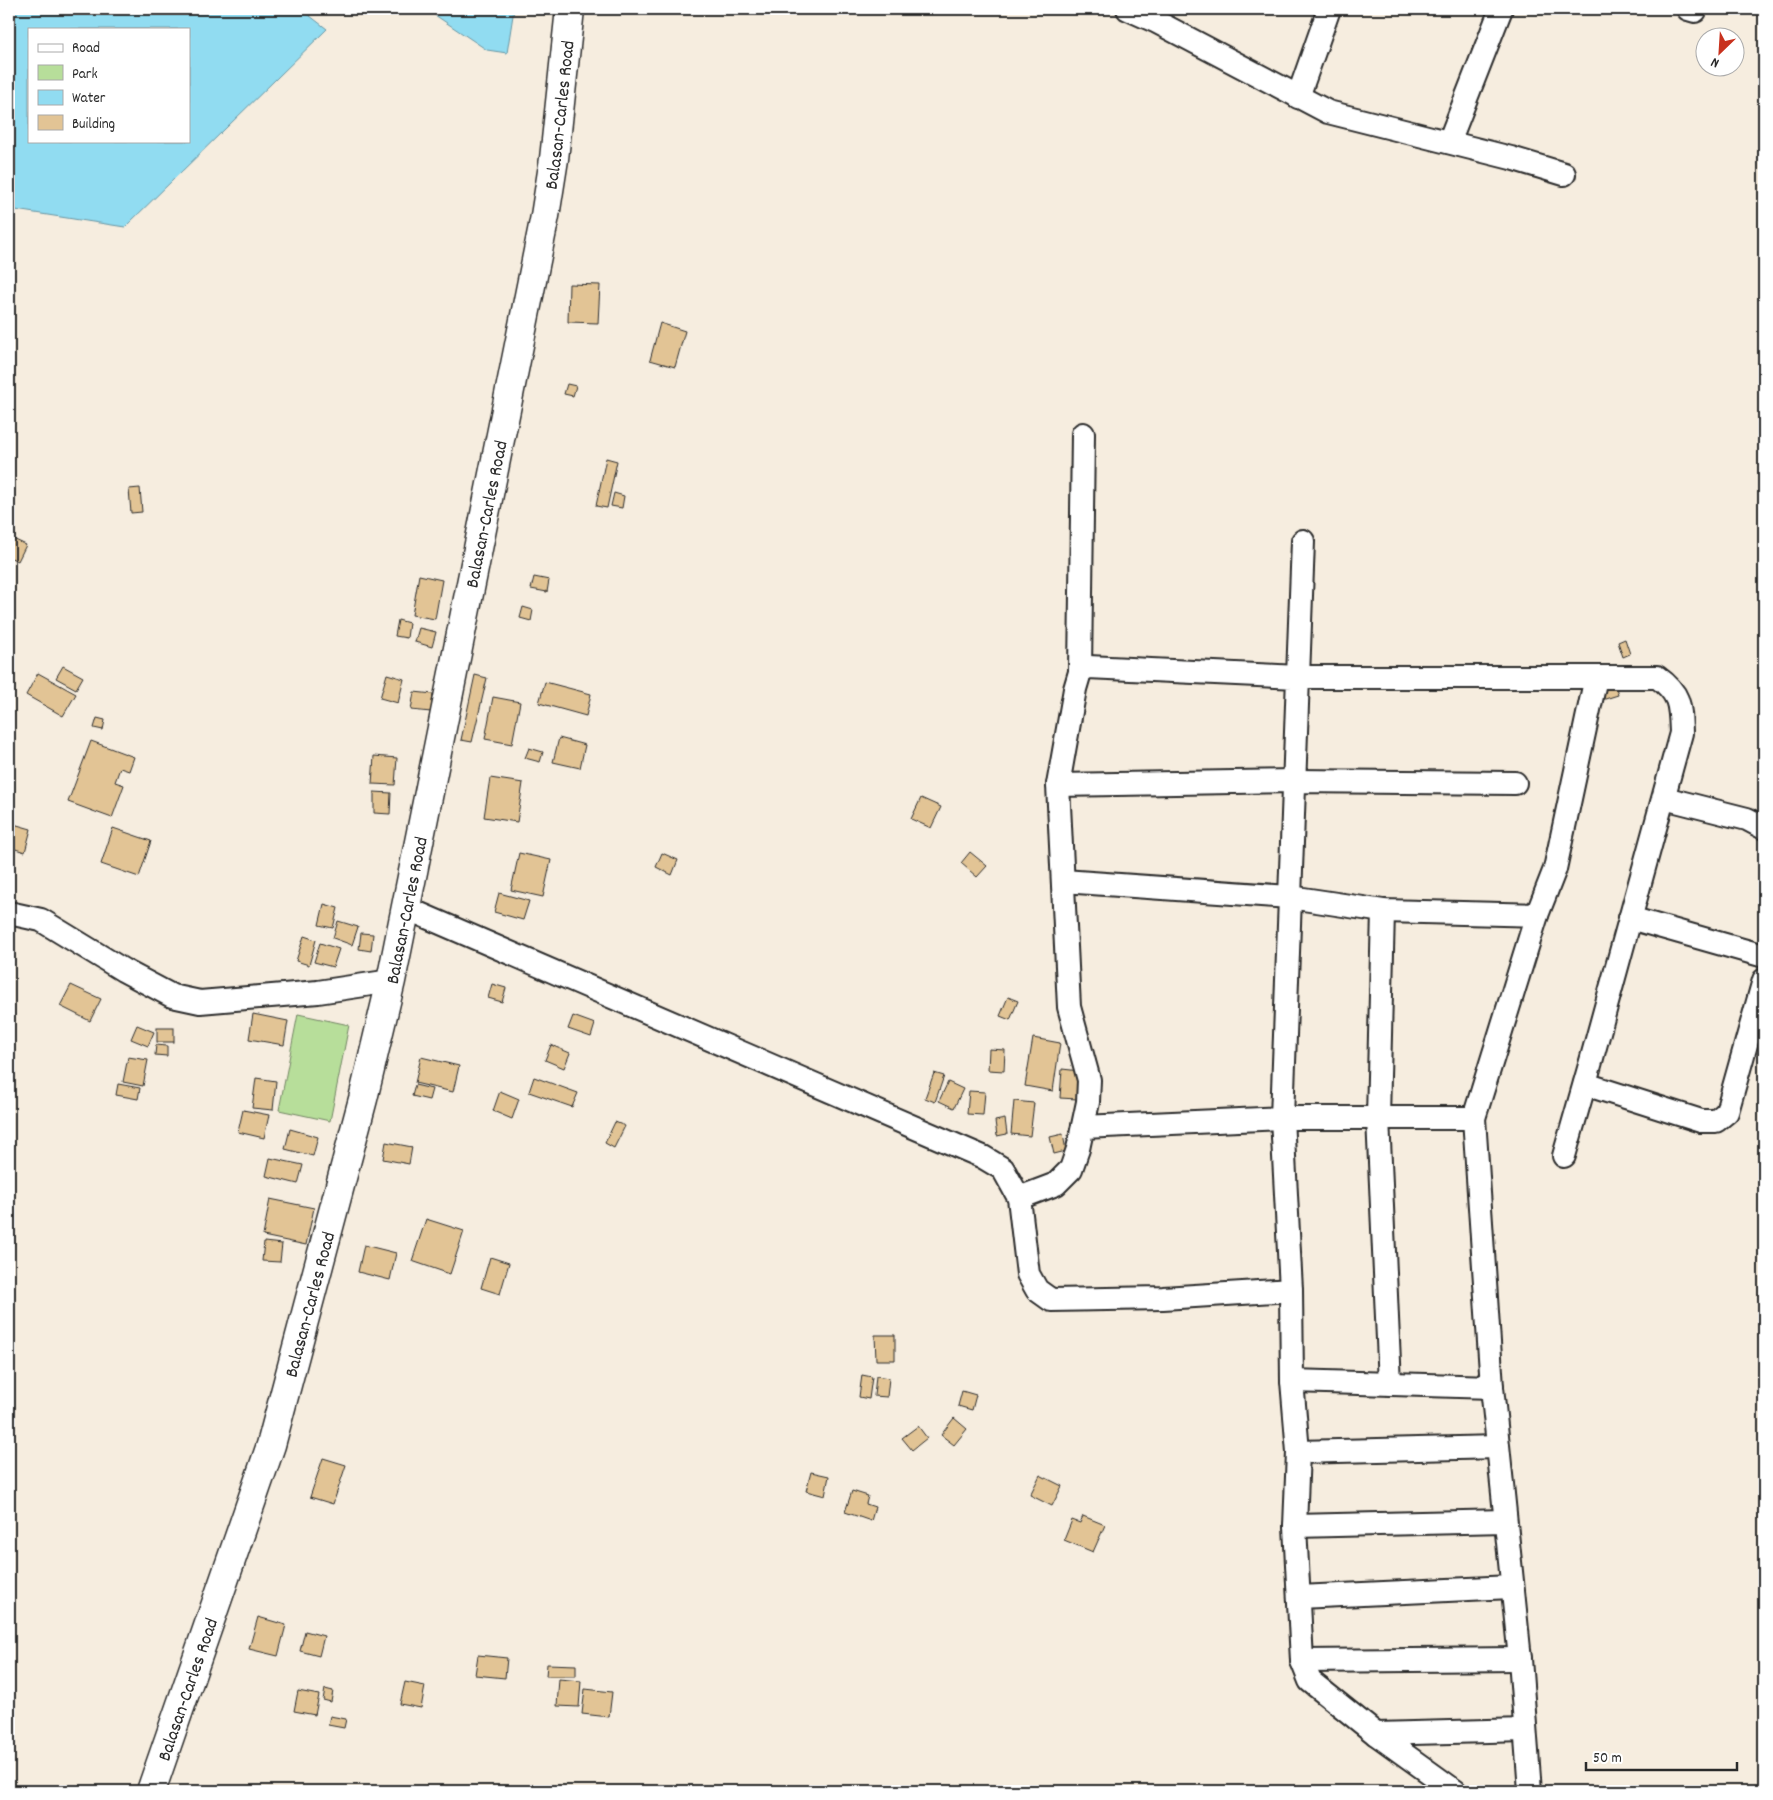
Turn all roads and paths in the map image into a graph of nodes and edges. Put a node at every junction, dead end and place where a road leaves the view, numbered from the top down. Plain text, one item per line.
1 (570, 9) edge
2 (1128, 9) edge
3 (1329, 9) edge
4 (1501, 9) edge
5 (1298, 97) junction
6 (1449, 142) junction
7 (1564, 174) dead end
8 (1083, 434) dead end
9 (1303, 542) dead end
10 (1080, 672) junction
11 (1298, 677) junction
12 (1596, 677) junction
13 (1294, 781) junction
14 (1515, 783) dead end
15 (1058, 784) junction
16 (1664, 798) junction
17 (1764, 828) edge
18 (1063, 881) junction
19 (1290, 897) junction
20 (406, 908) junction
21 (1383, 911) junction
22 (9, 914) edge
23 (1537, 915) junction
24 (1630, 918) junction
25 (1764, 956) edge
26 (1764, 980) edge
27 (391, 982) junction
28 (1585, 1084) junction
29 (1282, 1118) junction
30 (1378, 1118) junction
31 (1474, 1118) junction
32 (1083, 1127) junction
33 (1564, 1156) dead end
34 (1020, 1198) junction
35 (1291, 1290) junction
36 (1292, 1381) junction
37 (1390, 1384) junction
38 (1492, 1387) junction
39 (1498, 1447) junction
40 (1298, 1452) junction
41 (1505, 1521) junction
42 (1295, 1526) junction
43 (1511, 1587) junction
44 (1299, 1597) junction
45 (1520, 1659) junction
46 (1302, 1661) junction
47 (1525, 1730) junction
48 (1376, 1734) junction
49 (151, 1791) edge
50 (1455, 1791) edge
51 (1530, 1791) edge

1 - 20 main road, Balasan-Carles Road
2 - 5 street
3 - 5 street
4 - 6 street
5 - 6 street
6 - 7 street
8 - 10 street
9 - 11 street
10 - 11 street
10 - 15 street
11 - 12 street
11 - 13 street
12 - 16 street
12 - 23 street
13 - 14 street
13 - 15 street
13 - 19 street
15 - 18 street
16 - 17 street
16 - 24 street
18 - 19 street
18 - 32 street
19 - 21 street
19 - 29 street
20 - 27 main road, Balasan-Carles Road
20 - 34 street
21 - 23 street
21 - 30 street
22 - 27 street
23 - 31 street
24 - 25 street
24 - 28 street
26 - 28 street
27 - 49 main road, Balasan-Carles Road
28 - 33 street
29 - 30 street
29 - 32 street
29 - 35 street
30 - 31 street
30 - 37 street
31 - 38 street
32 - 34 street
34 - 35 street
35 - 36 street
36 - 37 street
36 - 40 street
37 - 38 street
38 - 39 street
39 - 40 street
39 - 41 street
40 - 42 street
41 - 42 street
41 - 43 street
42 - 44 street
43 - 44 street
43 - 45 street
44 - 46 street
45 - 46 street
45 - 47 street
46 - 48 street
47 - 48 street
47 - 51 street
48 - 50 street

